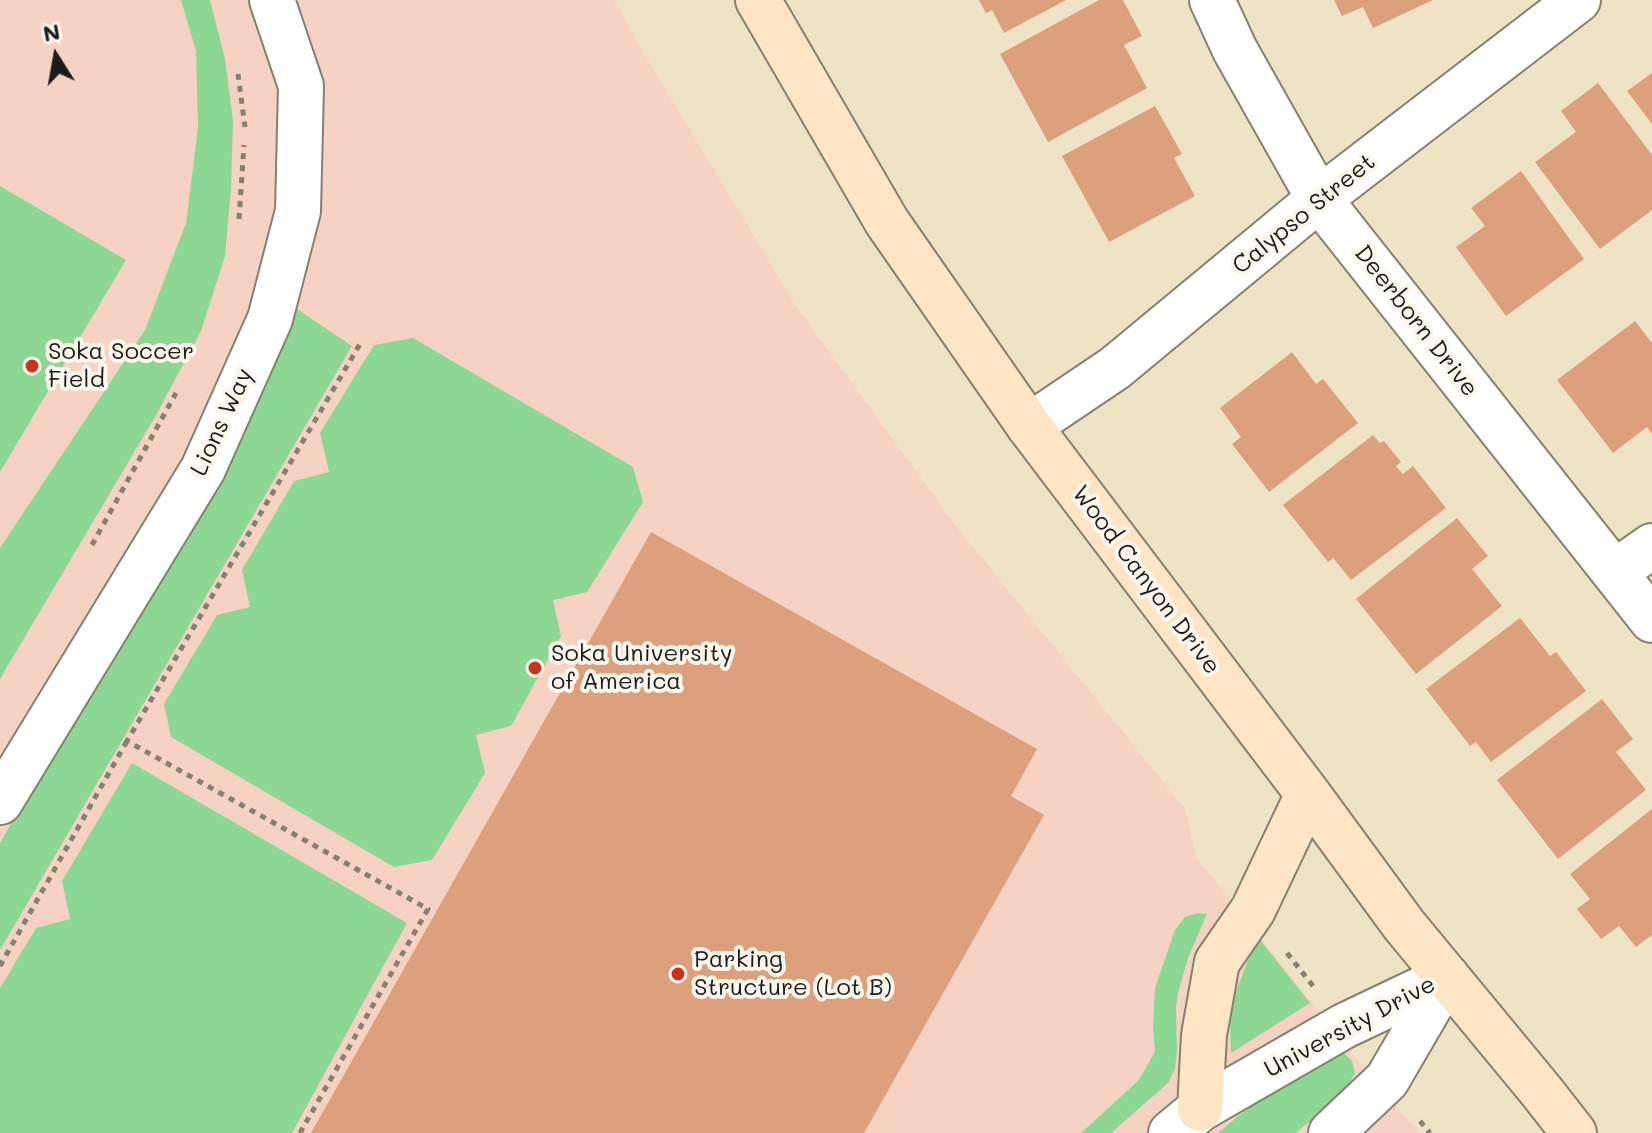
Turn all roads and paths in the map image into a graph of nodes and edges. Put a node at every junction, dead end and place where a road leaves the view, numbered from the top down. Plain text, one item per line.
1 (272, 0) edge
2 (758, 0) edge
3 (1212, 0) edge
4 (1578, 0) edge
5 (235, 62) dead end
6 (1319, 199) junction
7 (237, 230) dead end
8 (360, 344) dead end
9 (178, 390) dead end
10 (1029, 426) junction
11 (1652, 546) edge
12 (85, 556) dead end
13 (1615, 572) junction
14 (1652, 620) edge
15 (127, 741) junction
16 (1308, 794) junction
17 (0, 802) edge
18 (1281, 946) dead end
19 (0, 966) edge
20 (1447, 977) junction
21 (1316, 990) dead end
22 (1185, 1121) edge
23 (300, 1133) edge
24 (1331, 1133) edge
25 (1574, 1133) edge

1 - 17 street, Lions Way
2 - 10 main road, Wood Canyon Drive
3 - 6 street, Deerborn Drive
4 - 6 street, Calypso Street
5 - 7 path
6 - 10 street, Calypso Street
6 - 13 street, Deerborn Drive
8 - 15 path
9 - 12 path
10 - 16 main road, Wood Canyon Drive
11 - 13 street
13 - 14 street, Deerborn Drive
15 - 19 path
15 - 23 path
16 - 20 main road, Wood Canyon Drive
16 - 22 main road
18 - 21 path
20 - 22 street, University Drive
20 - 24 street, University Drive
20 - 25 main road, Wood Canyon Drive

